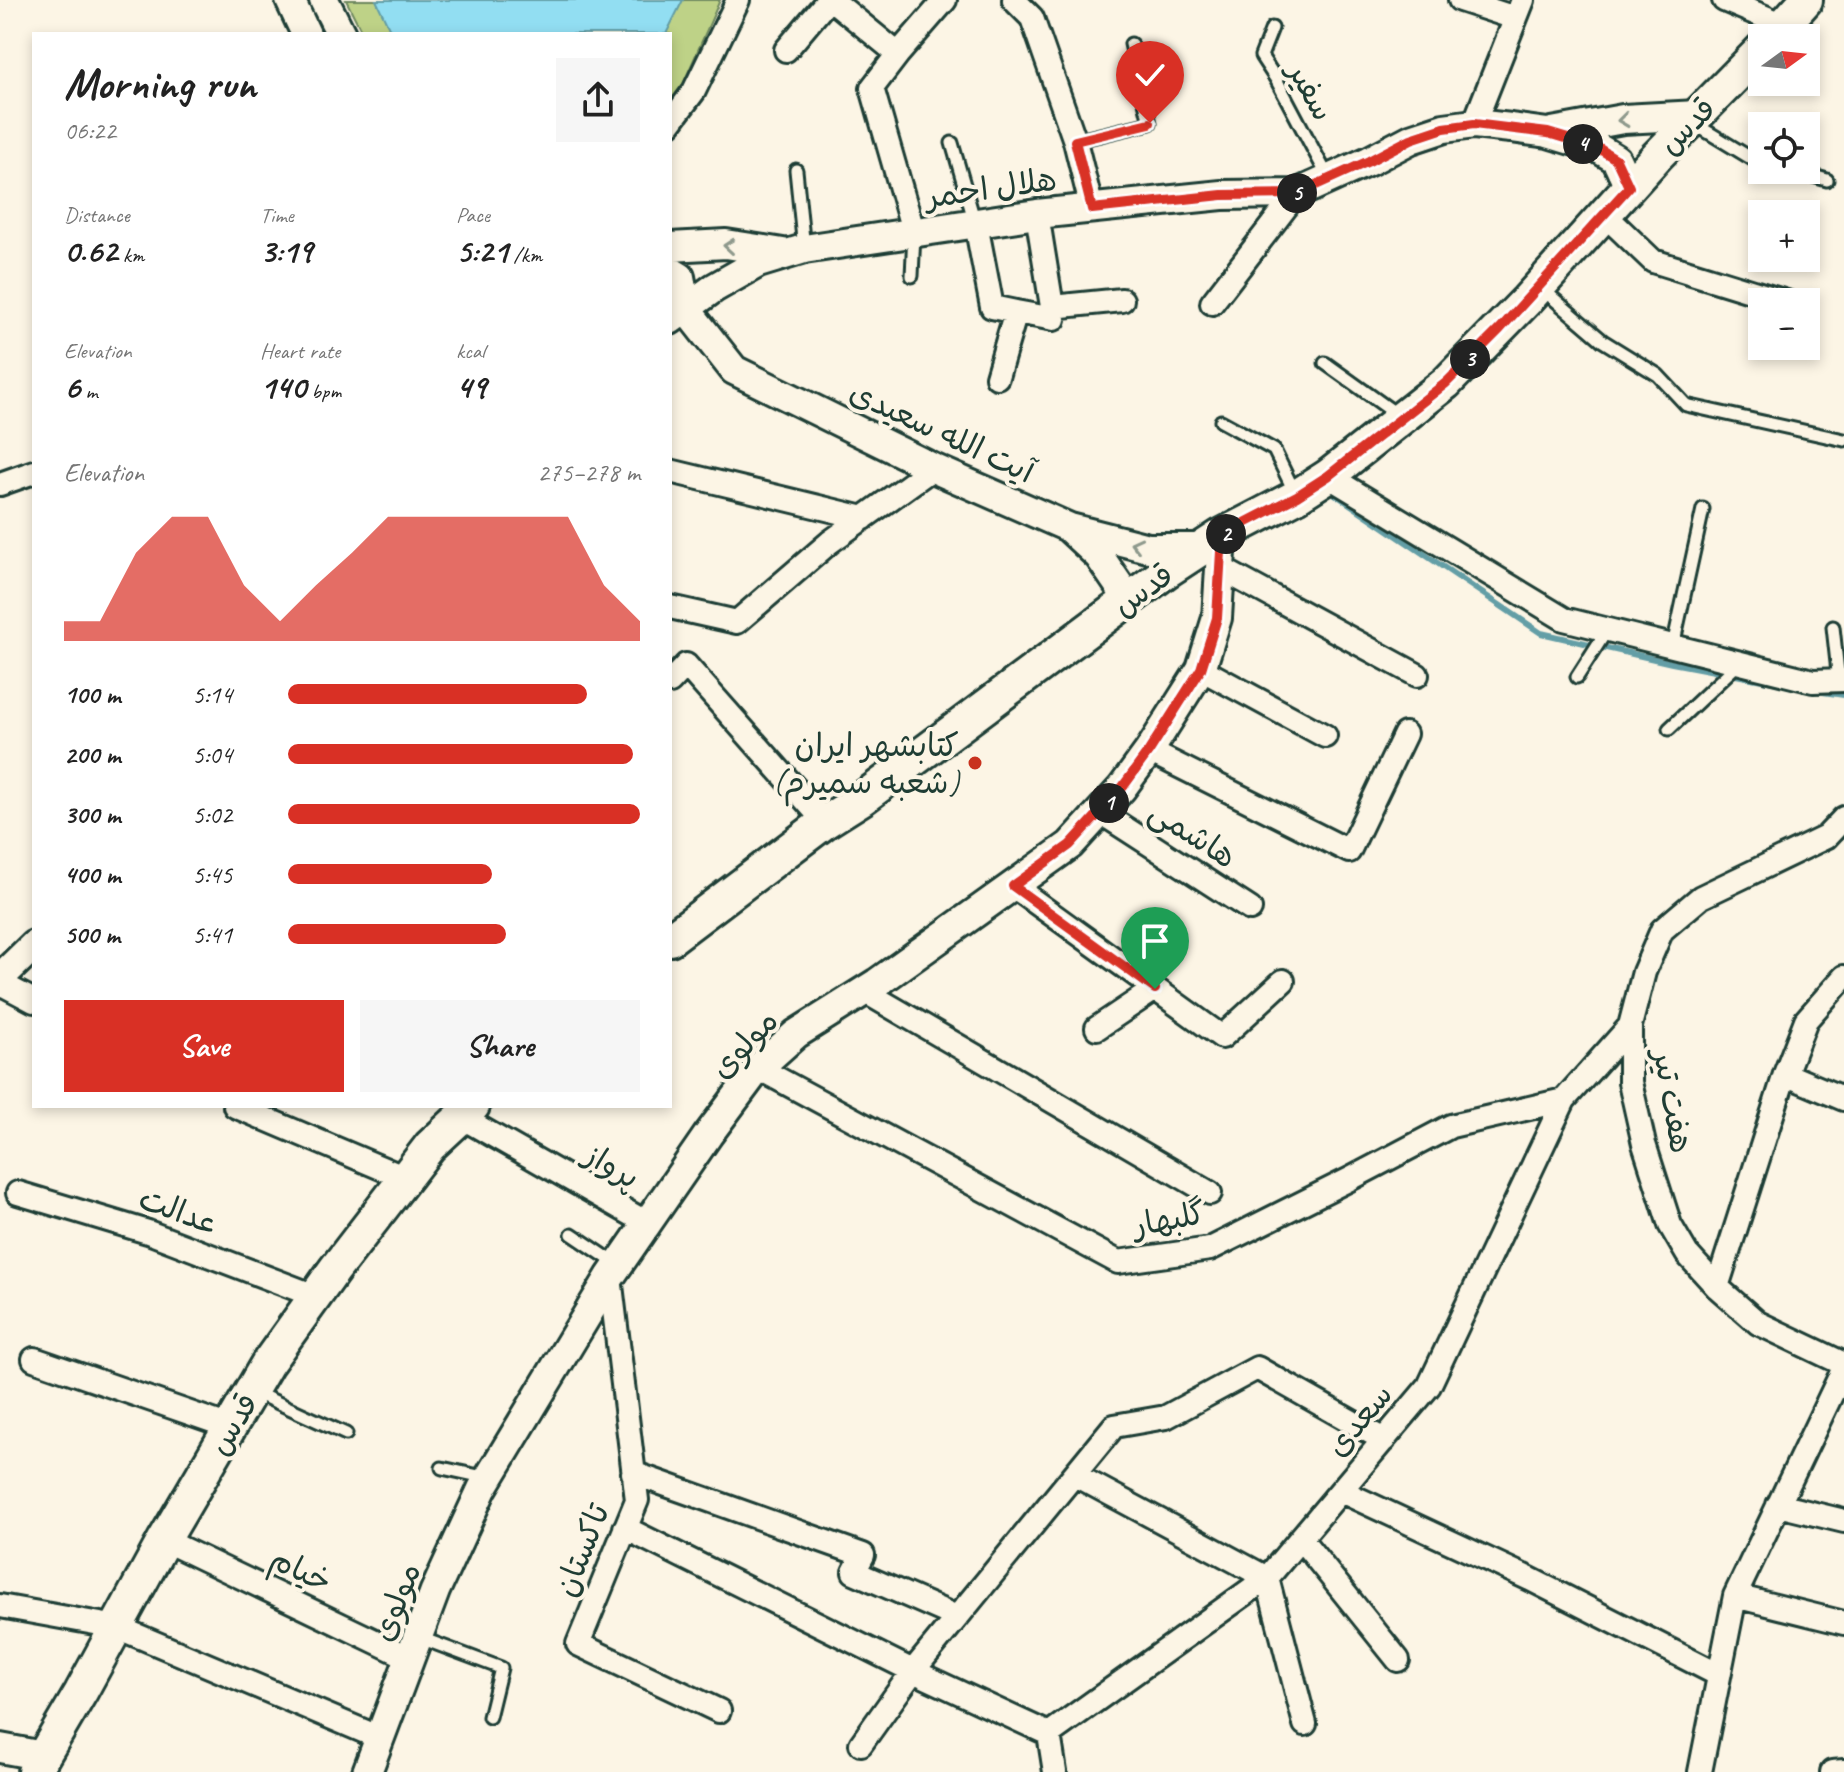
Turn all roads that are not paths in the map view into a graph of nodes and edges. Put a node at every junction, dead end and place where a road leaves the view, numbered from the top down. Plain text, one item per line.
1 (290, 0) edge
2 (324, 0) edge
3 (738, 0) edge
4 (830, 0) edge
5 (945, 0) edge
6 (1014, 0) edge
7 (1460, 0) edge
8 (1724, 0) edge
9 (1806, 0) edge
10 (1519, 9) edge
11 (1764, 24) edge
12 (1785, 24) edge
13 (1272, 28) dead end
14 (305, 32) edge
15 (340, 32) edge
16 (1131, 44) dead end
17 (786, 50) dead end
18 (898, 54) junction
19 (1748, 64) edge
20 (1695, 119) junction
21 (672, 120) edge
22 (1474, 124) junction
23 (1548, 133) junction
24 (1075, 141) junction
25 (952, 143) dead end
26 (1748, 156) edge
27 (796, 170) dead end
28 (1820, 178) edge
29 (1329, 179) junction
30 (1827, 180) dead end
31 (1629, 187) junction
32 (1296, 194) junction
33 (1092, 209) junction
34 (1037, 214) junction
35 (1605, 215) junction
36 (976, 224) junction
37 (914, 234) junction
38 (672, 247) edge
39 (796, 252) junction
40 (672, 272) edge
41 (912, 276) dead end
42 (1539, 286) junction
43 (1748, 290) edge
44 (1122, 300) dead end
45 (1212, 303) dead end
46 (1052, 307) junction
47 (675, 312) edge
48 (1016, 312) junction
49 (1325, 363) dead end
50 (997, 377) dead end
51 (1403, 418) junction
52 (1221, 421) dead end
53 (1844, 440) edge
54 (933, 468) junction
55 (672, 471) edge
56 (32, 473) edge
57 (1328, 476) junction
58 (0, 484) edge
59 (1297, 496) junction
60 (1703, 509) dead end
61 (864, 518) junction
62 (1070, 528) junction
63 (1215, 550) junction
64 (1129, 600) junction
65 (672, 607) edge
66 (1833, 627) dead end
67 (1604, 634) junction
68 (1673, 646) junction
69 (1737, 665) junction
70 (1201, 669) junction
71 (1417, 675) dead end
72 (1577, 677) dead end
73 (672, 680) edge
74 (1842, 680) edge
75 (1669, 729) dead end
76 (1405, 734) dead end
77 (1325, 736) dead end
78 (1149, 751) junction
79 (1100, 812) junction
80 (1844, 818) edge
81 (825, 822) junction
82 (1013, 886) junction
83 (1250, 909) dead end
84 (673, 934) edge
85 (32, 947) edge
86 (1844, 977) edge
87 (0, 980) edge
88 (1283, 981) dead end
89 (1155, 989) junction
90 (864, 991) junction
91 (32, 1000) edge
92 (1630, 1026) junction
93 (1097, 1028) dead end
94 (758, 1068) junction
95 (1785, 1074) junction
96 (1844, 1099) edge
97 (1564, 1100) junction
98 (240, 1108) edge
99 (467, 1112) edge
100 (405, 1178) junction
101 (18, 1193) dead end
102 (1210, 1193) dead end
103 (647, 1223) junction
104 (572, 1234) dead end
105 (614, 1271) junction
106 (1717, 1287) junction
107 (315, 1296) junction
108 (34, 1359) dead end
109 (1844, 1366) edge
110 (252, 1390) junction
111 (230, 1427) junction
112 (346, 1434) dead end
113 (1384, 1440) junction
114 (442, 1468) dead end
115 (633, 1473) junction
116 (1075, 1475) junction
117 (488, 1478) junction
118 (1341, 1491) junction
119 (1778, 1505) junction
120 (1844, 1521) edge
121 (625, 1528) junction
122 (1301, 1539) junction
123 (164, 1540) junction
124 (1267, 1578) junction
125 (1735, 1596) junction
126 (0, 1606) edge
127 (957, 1617) junction
128 (1844, 1623) edge
129 (117, 1627) junction
130 (414, 1647) junction
131 (1398, 1660) dead end
132 (913, 1671) junction
133 (1719, 1675) junction
134 (719, 1711) dead end
135 (489, 1717) dead end
136 (1305, 1724) dead end
137 (1049, 1734) junction
138 (380, 1738) junction
139 (861, 1744) dead end
140 (0, 1748) edge
141 (39, 1764) edge
142 (1844, 1771) edge
143 (367, 1772) edge
144 (1055, 1772) edge
145 (1700, 1772) edge
146 (1832, 1772) edge

1 - 14 street
2 - 15 street
3 - 21 street
4 - 17 street
4 - 18 street
5 - 18 street
6 - 24 street
7 - 10 street
8 - 11 street
9 - 12 main road
10 - 22 street
13 - 29 lane, سفیر
16 - 24 lane, هلال احمر
18 - 37 street
19 - 20 main road, قدس
20 -> 23 street
20 - 26 lane
20 - 31 main road, قدس
22 - 23 street, هلال احمر
22 - 29 street, هلال احمر
23 - 31 street
24 - 33 street
25 - 36 lane
27 - 39 lane
28 - 30 lane
29 - 32 street, هلال احمر
31 - 35 main road, قدس
32 - 33 street, هلال احمر
32 - 45 street
33 - 34 street, هلال احمر
34 - 36 street, هلال احمر
34 - 46 street
35 - 42 main road, قدس
35 - 43 street
36 - 37 street, هلال احمر
36 - 48 street
37 - 39 street, هلال احمر
37 - 41 lane
39 -> 38 street
39 - 47 street, هلال احمر
40 - 47 street, آیت الله سعیدی
42 - 51 main road, قدس
42 - 53 lane
44 - 46 street
46 - 48 street
47 - 54 street, آیت الله سعیدی
48 - 50 street
49 - 51 lane
51 - 57 main road, قدس
52 - 59 lane
54 - 61 street
54 - 62 street, آیت الله سعیدی
55 - 61 street
56 - 58 street
57 - 59 main road, قدس
57 - 67 street
59 - 63 main road, قدس
60 - 68 lane
61 - 65 street
63 -> 62 street, آیت الله سعیدی
62 - 64 street
63 - 64 main road, قدس
63 - 70 street, مولوی
63 - 71 street
64 - 81 main road, قدس
66 - 74 lane
67 - 68 street
67 - 72 lane
68 - 69 street
69 - 74 street
69 - 75 lane
70 - 77 street
70 - 78 street, مولوی
73 - 81 street
76 - 78 street
78 - 79 street, مولوی
79 - 82 street, مولوی
79 - 83 street, هاشمی
80 - 92 street, هفت تیر
81 - 84 main road, قدس
82 - 89 street
82 - 90 street, مولوی
85 - 87 street
86 - 95 street
87 - 91 street
88 - 89 street
89 - 93 street
90 - 94 street, مولوی
90 - 102 street, گلبهار
92 - 97 street, سعدی
92 - 106 street, هفت تیر
94 - 97 street, گلبهار
94 - 103 street, مولوی
95 - 96 street
95 - 106 street
97 - 113 street, سعدی
98 - 100 street
99 - 100 main road, قدس
99 - 103 street, پرواز
100 - 107 main road, قدس
101 - 107 street, عدالت
103 - 105 street, مولوی
104 - 105 lane
105 - 115 street, تاکستان
105 - 117 street, مولوی
106 - 109 street, هفت تیر
107 - 110 main road, قدس
108 - 111 street
109 - 119 street
110 - 111 main road, قدس
110 - 112 lane
111 - 123 main road, قدس
113 - 116 street
113 - 118 street, سعدی
114 - 117 lane
115 - 121 street, تاکستان
115 - 127 street
116 - 124 street
116 - 127 street
117 - 130 street, مولوی
118 - 122 street, سعدی
118 - 133 street
119 - 120 street
119 - 125 street
121 - 132 street
121 - 134 street, تاکستان
122 - 124 street, سعدی
122 - 131 street
123 - 129 main road, قدس
123 - 130 street, خیام
124 - 136 street
124 - 137 street, سعدی
125 - 128 street
125 - 133 street
126 - 129 street
127 - 132 street
129 - 138 street
129 - 141 main road, قدس
130 - 135 lane
130 - 138 street, مولوی
132 - 137 street
132 - 139 street
133 - 145 street
137 - 144 street
138 - 143 street, مولوی
140 - 141 street
142 - 146 street

